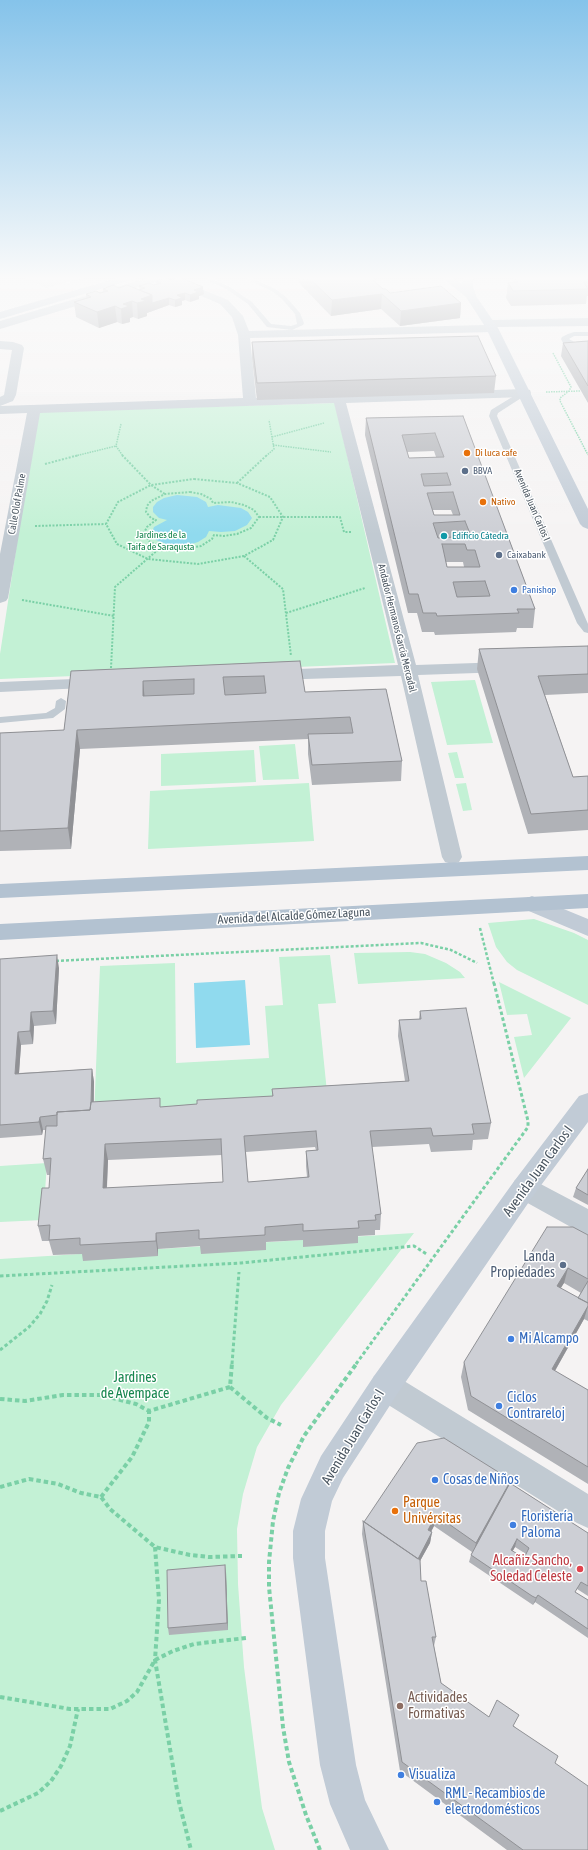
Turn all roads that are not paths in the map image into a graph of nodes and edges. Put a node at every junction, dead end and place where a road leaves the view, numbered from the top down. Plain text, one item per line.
1 (16, 362) edge
2 (246, 362) edge
3 (509, 362) edge
4 (525, 393) junction
5 (339, 399) junction
6 (0, 402) edge
7 (250, 402) junction
8 (34, 409) junction
9 (0, 410) edge
10 (588, 524) edge
11 (8, 536) edge
12 (0, 597) edge
13 (588, 630) edge
14 (526, 666) edge
15 (408, 669) junction
16 (254, 676) edge
17 (115, 682) edge
18 (0, 687) edge
19 (61, 701) dead end
20 (0, 720) edge
21 (452, 857) dead end
22 (588, 863) edge
23 (0, 891) edge
24 (588, 901) edge
25 (532, 904) junction
26 (588, 928) edge
27 (0, 932) edge
28 (588, 1103) edge
29 (524, 1188) junction
30 (588, 1223) edge
31 (385, 1386) junction
32 (588, 1512) edge
33 (370, 1850) edge

1 - 6 street
2 - 7 street
3 - 4 street
4 - 5 street
4 - 10 street
4 - 13 lane, Avenida Juan Carlos I
5 - 7 street
5 - 15 street, Andador Hermanos García Mercadal
7 - 8 street
8 - 9 street
8 - 11 street, Calle Olof Palme
11 - 12 street, Calle Olof Palme
14 - 15 street
15 - 16 street
15 - 21 street, Andador Hermanos García Mercadal
17 - 18 street
19 - 20 lane
22 - 23 main road
24 - 25 main road, Avenida del Alcalde Gómez Laguna
25 - 26 street
25 - 27 main road, Avenida del Alcalde Gómez Laguna
28 - 29 street, Avenida Juan Carlos I
29 - 30 street
29 - 31 street, Avenida Juan Carlos I
31 - 32 street
31 - 33 street, Avenida Juan Carlos I

